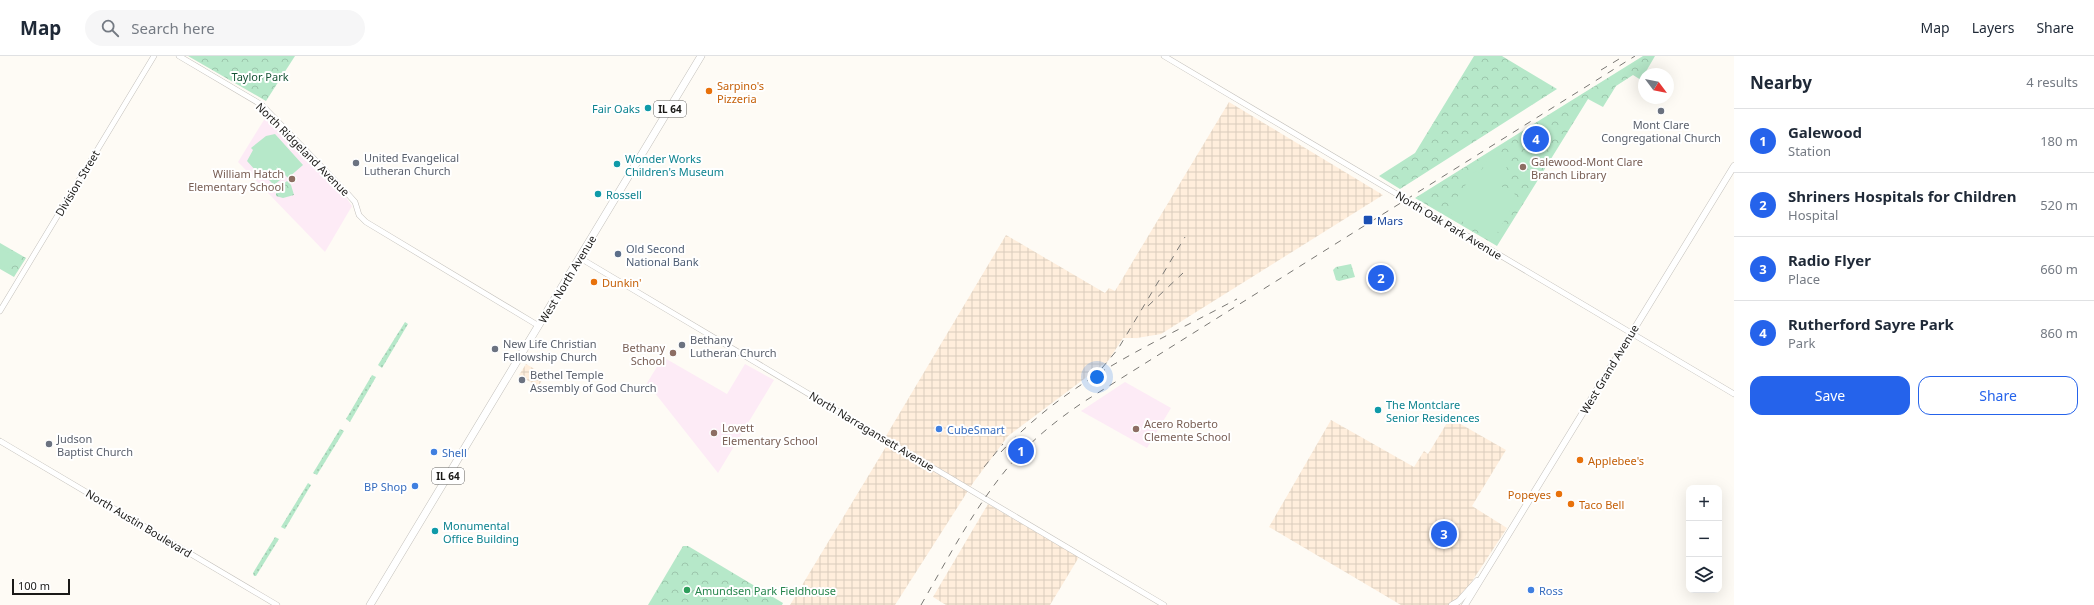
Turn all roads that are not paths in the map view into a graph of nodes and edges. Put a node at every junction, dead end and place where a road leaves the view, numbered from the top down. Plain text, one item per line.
1 (154, 56) edge
2 (179, 56) edge
3 (701, 56) edge
4 (1164, 56) edge
5 (1734, 166) edge
6 (580, 258) junction
7 (0, 311) edge
8 (539, 326) junction
9 (1632, 333) junction
10 (1734, 394) edge
11 (0, 441) edge
12 (1485, 573) junction
13 (277, 605) edge
14 (370, 605) edge
15 (1164, 605) edge
16 (1452, 605) edge
17 (1465, 605) edge

1 - 7 street, Division Street
2 - 8 street, North Ridgeland Avenue
3 - 6 main road, West North Avenue / IL 64
4 - 9 street, North Oak Park Avenue
5 - 9 main road, West Grand Avenue
6 - 8 main road, West North Avenue / IL 64
6 - 15 street, North Narragansett Avenue
8 - 14 main road, West North Avenue / IL 64
9 - 10 street, North Oak Park Avenue
9 - 12 main road, West Grand Avenue
11 - 13 street, North Austin Boulevard
12 - 16 main road, West Grand Avenue
12 - 17 main road, West Grand Avenue

